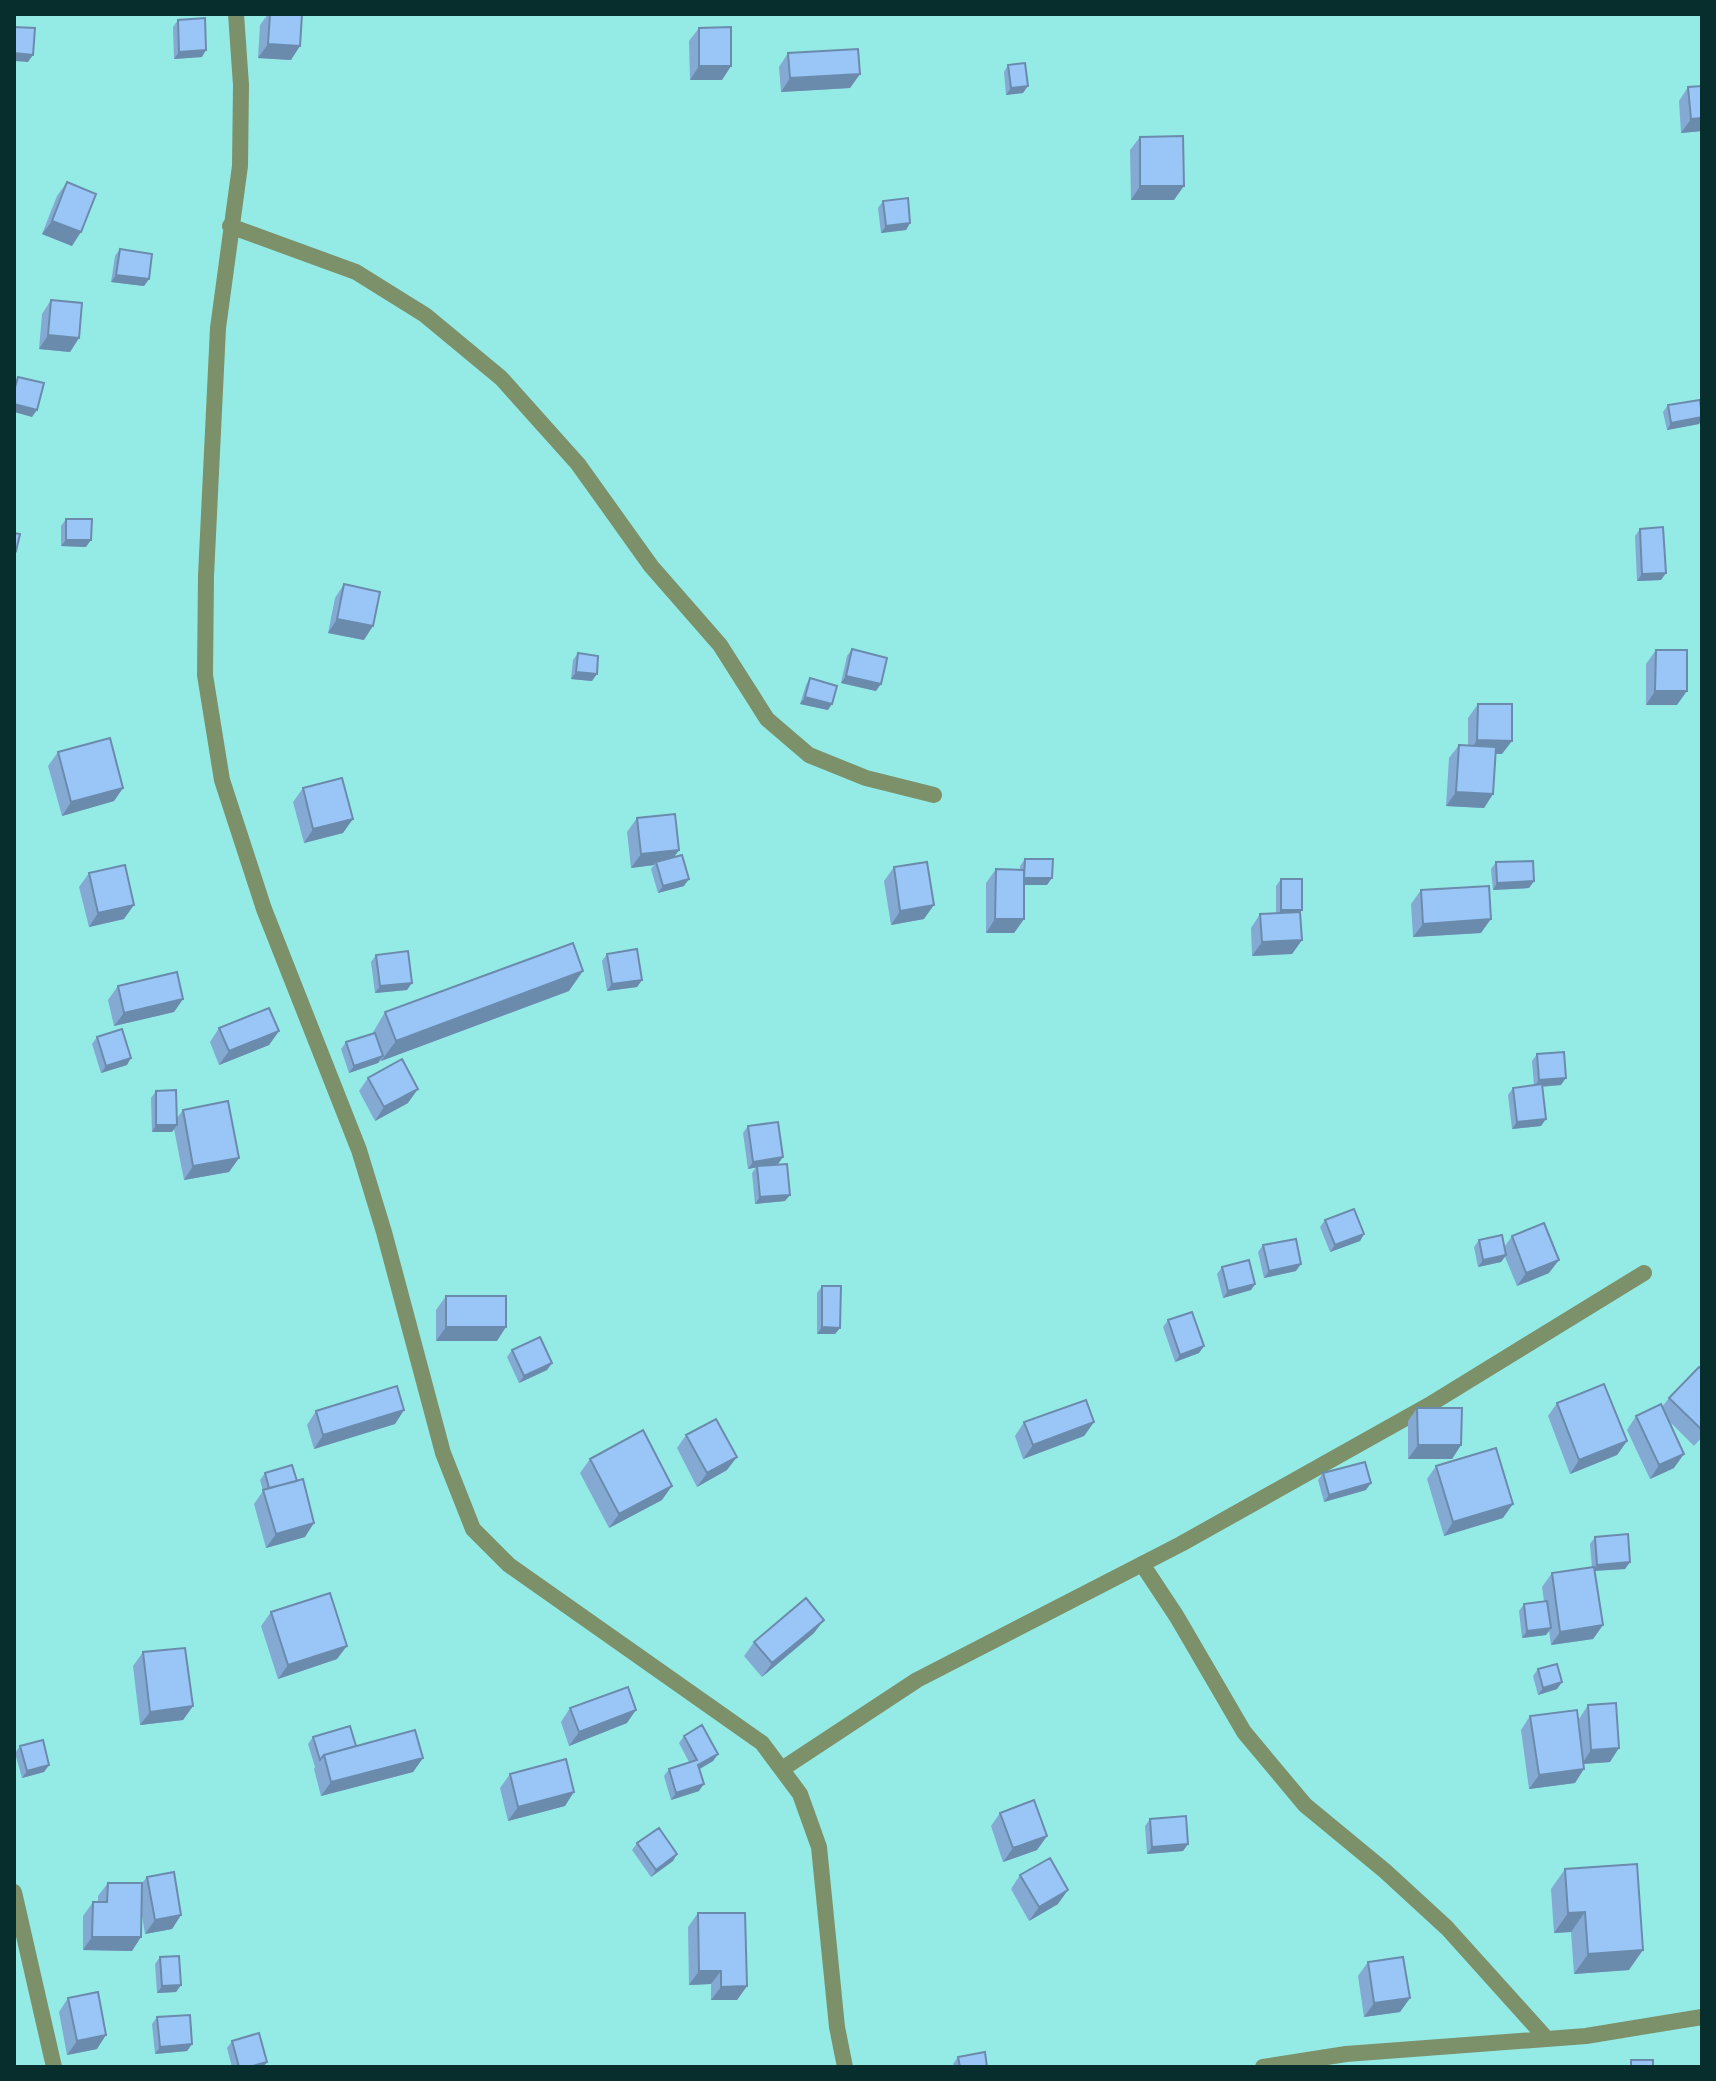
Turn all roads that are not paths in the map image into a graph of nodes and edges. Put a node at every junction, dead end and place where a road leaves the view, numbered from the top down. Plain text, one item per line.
1 (236, 14) edge
2 (230, 226) junction
3 (934, 795) dead end
4 (1644, 1273) dead end
5 (1142, 1564) junction
6 (782, 1769) junction
7 (14, 1892) edge
8 (1702, 2017) edge
9 (1547, 2039) junction
10 (54, 2067) edge
11 (845, 2067) edge
12 (1263, 2067) edge

1 - 2 street
2 - 3 street
2 - 6 street
4 - 5 street
5 - 6 street
5 - 9 street
6 - 11 street
7 - 10 street
8 - 9 street
9 - 12 street

